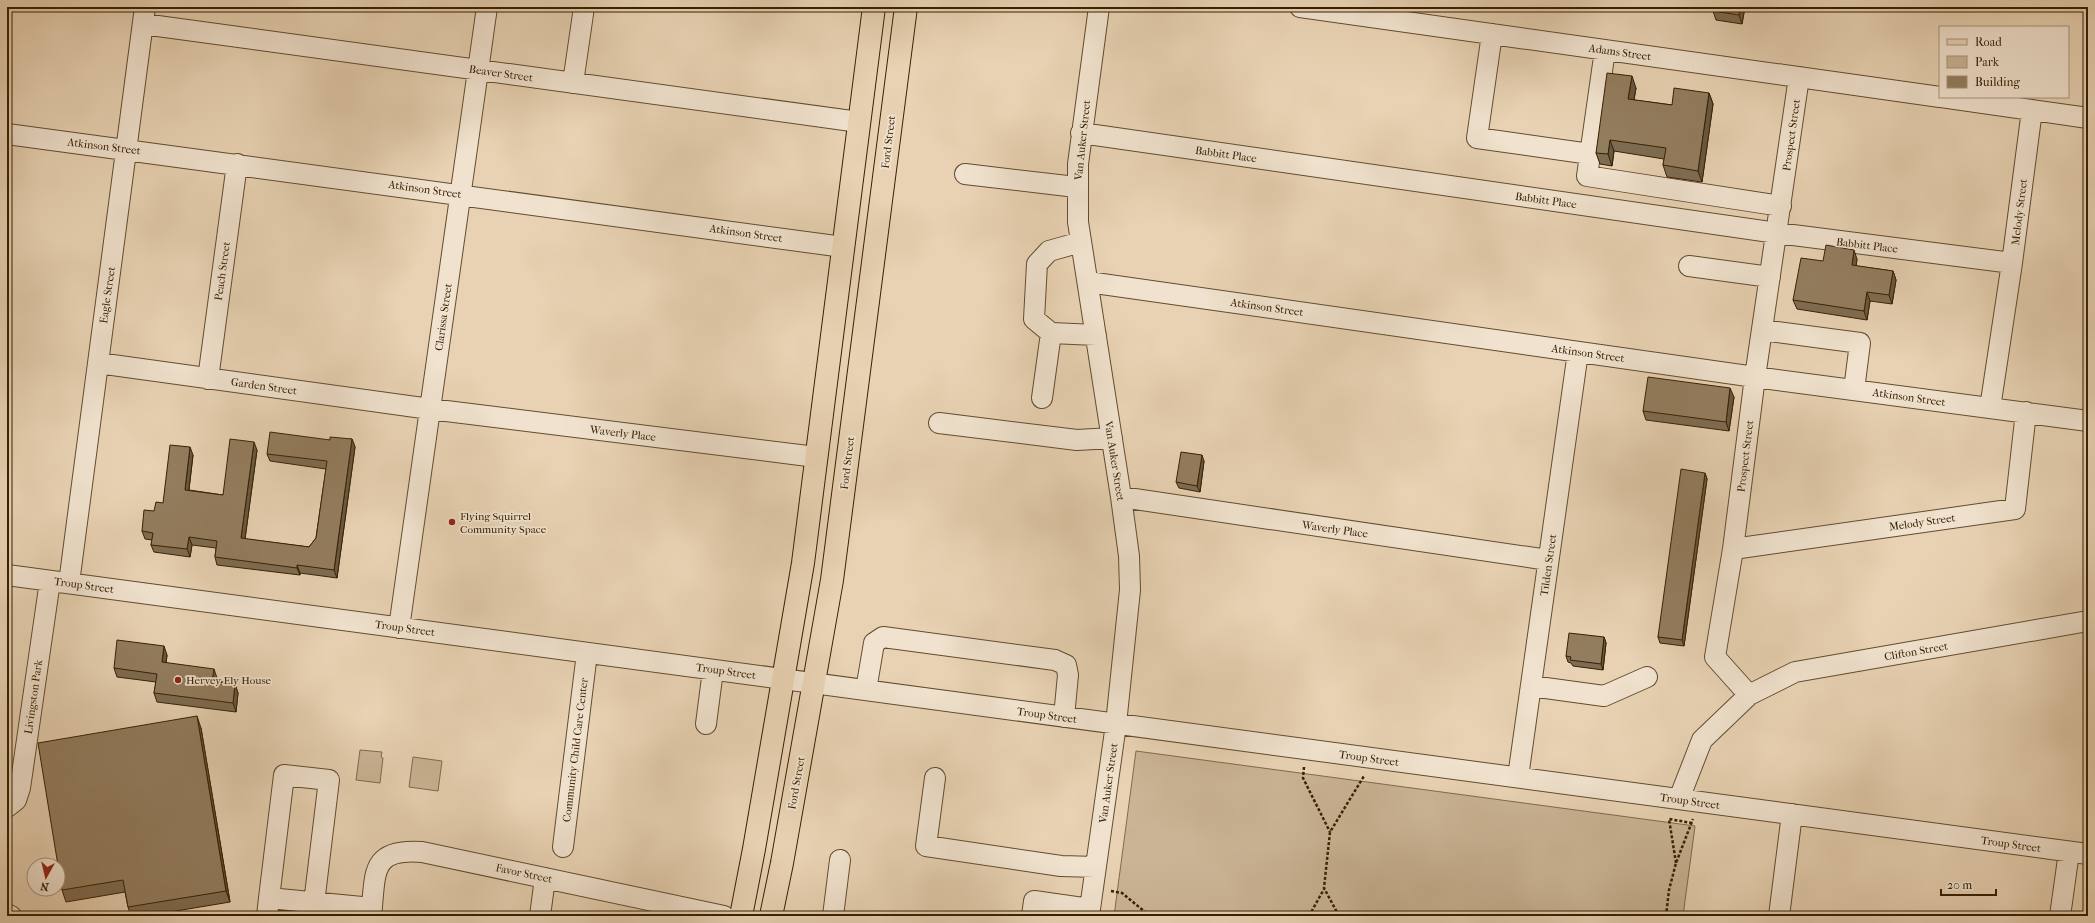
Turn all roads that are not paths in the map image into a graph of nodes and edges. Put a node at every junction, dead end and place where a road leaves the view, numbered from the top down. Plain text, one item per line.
1 (487, 7) edge
2 (584, 7) edge
3 (874, 7) edge
4 (906, 7) edge
5 (1099, 7) edge
6 (1300, 7) edge
7 (144, 16) edge
8 (1492, 34) junction
9 (1606, 50) junction
10 (478, 70) junction
11 (1799, 77) junction
12 (573, 83) junction
13 (1939, 97) edge
14 (1947, 98) edge
15 (2032, 110) junction
16 (2088, 118) edge
17 (859, 122) junction
18 (1081, 133) junction
19 (7, 134) edge
20 (126, 149) junction
21 (1590, 154) junction
22 (237, 164) junction
23 (965, 174) dead end
24 (1076, 187) junction
25 (460, 194) junction
26 (1781, 206) junction
27 (1777, 233) junction
28 (1081, 242) junction
29 (843, 247) junction
30 (2012, 263) junction
31 (1689, 266) dead end
32 (1770, 277) junction
33 (1088, 282) junction
34 (1762, 330) junction
35 (1051, 333) junction
36 (1096, 335) junction
37 (1578, 352) junction
38 (98, 363) junction
39 (1755, 377) junction
40 (208, 378) junction
41 (1854, 390) junction
42 (1042, 398) dead end
43 (1990, 408) junction
44 (430, 409) junction
45 (2026, 412) junction
46 (2088, 421) edge
47 (939, 423) dead end
48 (1112, 438) junction
49 (816, 457) junction
50 (1121, 497) junction
51 (1733, 549) junction
52 (1548, 560) junction
53 (7, 575) edge
54 (59, 582) junction
55 (2088, 621) edge
56 (399, 628) junction
57 (587, 653) junction
58 (714, 670) junction
59 (1647, 677) dead end
60 (784, 679) junction
61 (814, 683) junction
62 (1531, 686) junction
63 (866, 690) junction
64 (1749, 695) junction
65 (1064, 717) junction
66 (706, 724) dead end
67 (1116, 724) junction
68 (935, 778) dead end
69 (1518, 778) junction
70 (1687, 800) junction
71 (7, 807) edge
72 (1792, 814) junction
73 (563, 847) dead end
74 (2079, 853) edge
75 (840, 860) dead end
76 (1096, 867) junction
77 (545, 878) junction
78 (268, 907) edge
79 (314, 909) edge
80 (371, 912) edge
81 (1090, 913) edge
82 (7, 914) edge
83 (11, 916) edge
84 (540, 916) edge
85 (724, 916) edge
86 (741, 916) edge
87 (771, 916) edge
88 (833, 916) edge
89 (1032, 916) edge
90 (1779, 916) edge
91 (2060, 916) edge

1 - 10 street, Clarissa Street
2 - 12 street
3 - 17 main road
4 - 61 main road, Ford Street
5 - 18 street, Van Auker Street
6 - 8 street, Adams Street
7 - 10 street, Beaver Street
7 - 20 street, Eagle Street
8 - 9 street, Adams Street
8 - 21 street
9 - 11 street, Adams Street
9 - 21 street
10 - 12 street, Beaver Street
10 - 25 street, Clarissa Street
11 - 13 street, Adams Street
11 - 26 street, Prospect Street
12 - 17 street, Beaver Street
14 - 15 street, Adams Street
15 - 16 street, Adams Street
15 - 30 street, Melody Street
17 - 29 main road
18 - 24 street, Van Auker Street
18 - 27 street, Babbitt Place
19 - 20 street, Atkinson Street
20 - 22 street, Atkinson Street
20 - 38 street, Eagle Street
21 - 26 street
22 - 25 street, Atkinson Street
22 - 40 street, Peach Street
23 - 24 street
24 - 28 street, Van Auker Street
25 - 29 street, Atkinson Street
25 - 44 street, Clarissa Street
26 - 27 street, Prospect Street
27 - 30 street, Babbitt Place
27 - 32 street, Prospect Street
28 - 33 street, Van Auker Street
28 - 35 street
29 - 49 main road
30 - 43 street, Melody Street
31 - 32 street
32 - 34 street, Prospect Street
33 - 36 street, Van Auker Street
33 - 37 street, Atkinson Street
34 - 39 street, Prospect Street
34 - 41 street
35 - 36 street
35 - 42 street
36 - 48 street, Van Auker Street
37 - 39 street, Atkinson Street
37 - 52 street, Tilden Street
38 - 40 street, Garden Street
38 - 54 street, Eagle Street
39 - 41 street, Atkinson Street
39 - 51 street, Prospect Street
40 - 44 street, Garden Street
41 - 43 street, Atkinson Street
43 - 45 street, Atkinson Street
44 - 49 street, Waverly Place
44 - 56 street, Clarissa Street
45 - 46 street, Atkinson Street
45 - 51 street, Melody Street
47 - 48 street
48 - 50 street, Van Auker Street
49 - 60 main road
50 - 52 street, Waverly Place
50 - 67 street, Van Auker Street
51 - 64 street, Prospect Street
52 - 62 street, Tilden Street
53 - 54 street, Troup Street
54 - 56 street, Troup Street
54 - 71 street, Livingston Park
55 - 64 street, Clifton Street
56 - 57 street, Troup Street
57 - 58 street, Troup Street
57 - 73 street, Community Child Care Center
58 - 60 street, Troup Street
58 - 66 street
59 - 62 street
60 - 61 street, Troup Street
60 - 86 main road
61 - 63 street, Troup Street
61 - 87 main road, Ford Street
62 - 69 street, Tilden Street
63 - 65 street, Troup Street
63 - 65 street
64 - 70 street
65 - 67 street, Troup Street
67 - 69 street, Troup Street
67 - 76 street, Van Auker Street
68 - 76 street
69 - 70 street, Troup Street
70 - 72 street, Troup Street
72 - 74 street, Troup Street
72 - 90 street
74 - 91 street
75 - 88 street
76 - 81 street, Van Auker Street
77 - 80 street, Favor Street
77 - 84 street
77 - 85 street, Favor Street
78 - 79 street
78 - 79 street
79 - 80 street
81 - 89 street
82 - 83 street

